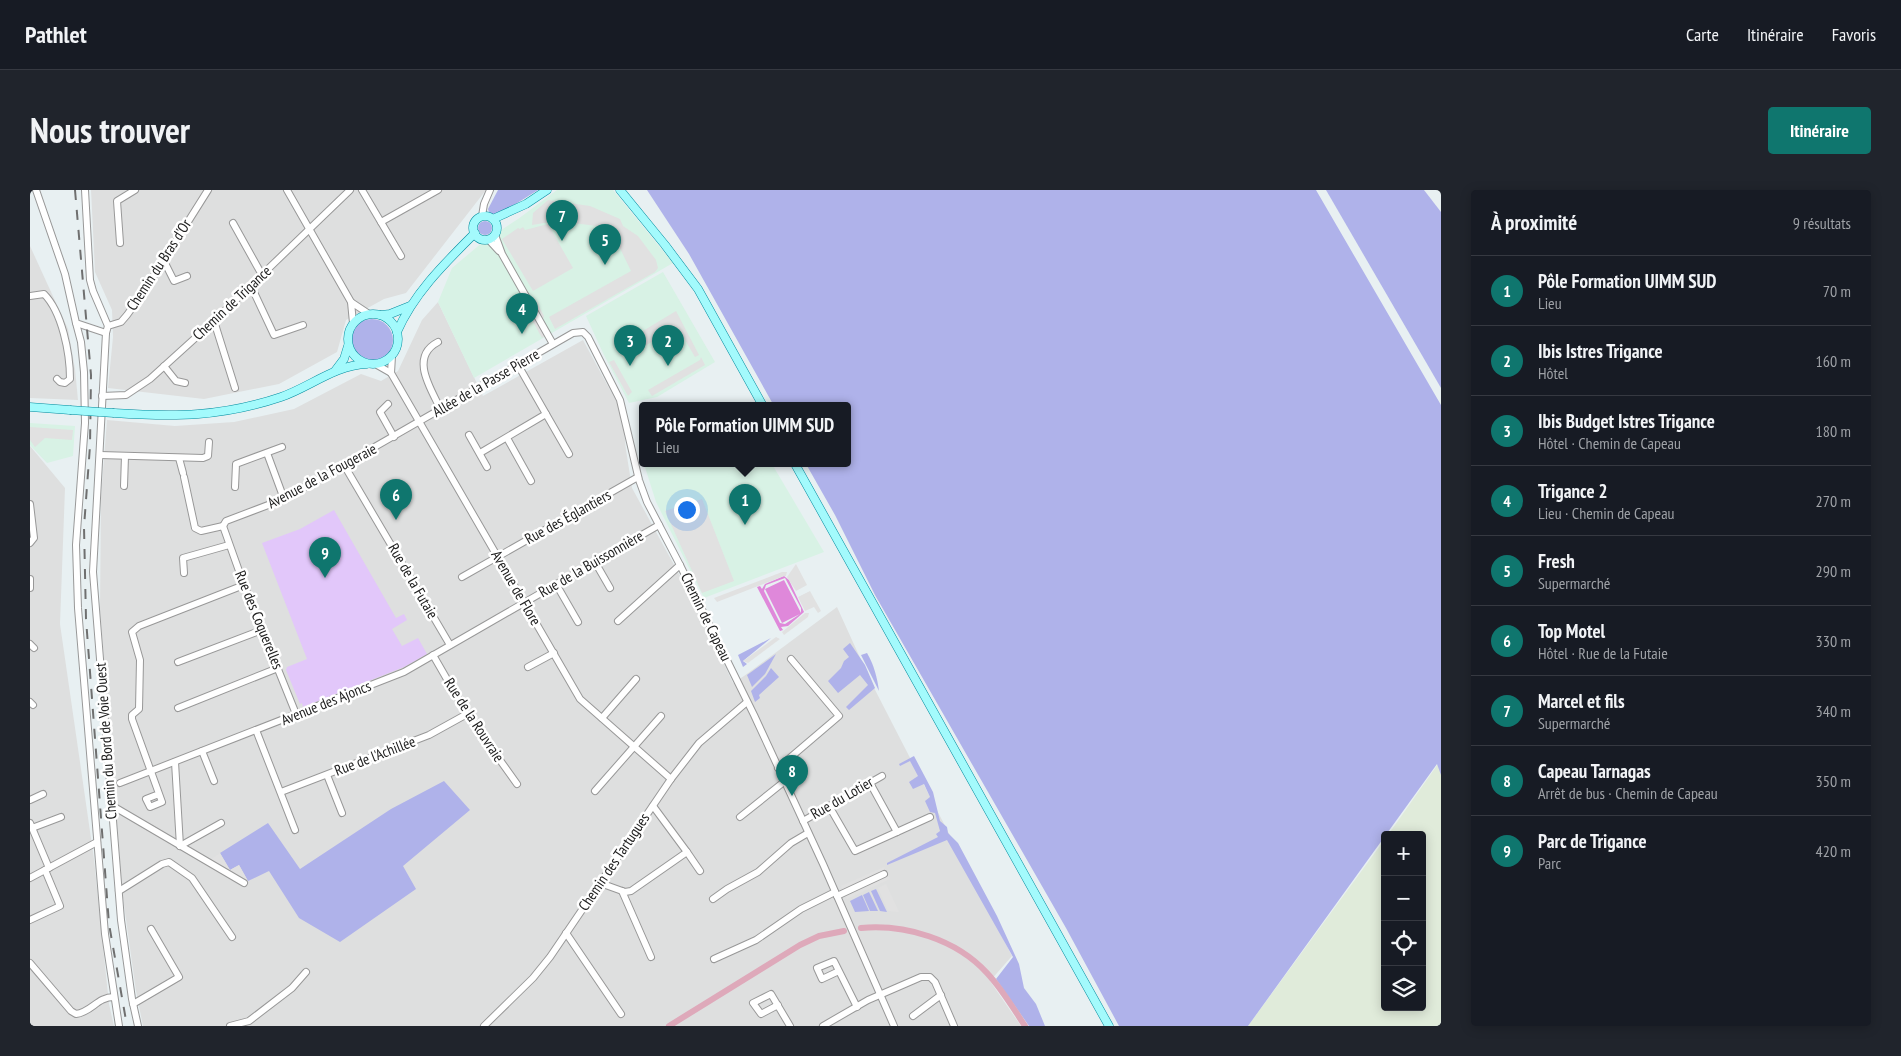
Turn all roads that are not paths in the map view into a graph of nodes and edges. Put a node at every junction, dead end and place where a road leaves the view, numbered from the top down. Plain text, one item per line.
1 (36, 190) edge
2 (85, 190) edge
3 (135, 190) edge
4 (208, 190) edge
5 (287, 190) edge
6 (350, 190) edge
7 (362, 190) edge
8 (438, 190) edge
9 (490, 190) edge
10 (547, 190) edge
11 (620, 190) edge
12 (513, 210) junction
13 (482, 216) junction
14 (493, 219) junction
15 (381, 222) junction
16 (233, 223) dead end
17 (310, 229) junction
18 (487, 235) junction
19 (120, 243) dead end
20 (402, 256) dead end
21 (164, 261) junction
22 (262, 275) junction
23 (187, 276) dead end
24 (251, 286) junction
25 (30, 296) edge
26 (351, 302) junction
27 (410, 305) junction
28 (369, 314) junction
29 (381, 315) junction
30 (214, 321) junction
31 (76, 323) junction
32 (353, 323) junction
33 (303, 324) dead end
34 (107, 329) junction
35 (397, 332) junction
36 (438, 342) dead end
37 (553, 344) junction
38 (348, 346) junction
39 (392, 356) junction
40 (366, 364) junction
41 (377, 364) junction
42 (518, 365) junction
43 (164, 366) junction
44 (335, 371) junction
45 (391, 373) junction
46 (57, 379) dead end
47 (186, 382) dead end
48 (235, 388) dead end
49 (102, 396) junction
50 (762, 402) edge
51 (388, 404) dead end
52 (30, 407) edge
53 (441, 410) junction
54 (546, 414) junction
55 (420, 422) junction
56 (469, 435) dead end
57 (394, 437) junction
58 (507, 438) junction
59 (209, 442) dead end
60 (282, 447) dead end
61 (267, 453) junction
62 (480, 454) junction
63 (569, 454) dead end
64 (100, 455) junction
65 (125, 456) junction
66 (179, 458) junction
67 (344, 465) junction
68 (487, 467) dead end
69 (797, 467) edge
70 (638, 477) junction
71 (531, 481) dead end
72 (124, 486) dead end
73 (235, 487) dead end
74 (284, 499) junction
75 (30, 504) edge
76 (659, 525) junction
77 (223, 526) junction
78 (30, 543) edge
79 (229, 545) junction
80 (498, 556) junction
81 (596, 562) junction
82 (680, 565) junction
83 (184, 573) dead end
84 (462, 577) dead end
85 (30, 579) edge
86 (556, 584) junction
87 (244, 585) junction
88 (30, 588) edge
89 (610, 588) dead end
90 (524, 603) junction
91 (618, 621) dead end
92 (578, 622) dead end
93 (262, 630) junction
94 (450, 646) junction
95 (554, 654) junction
96 (433, 655) junction
97 (791, 659) dead end
98 (178, 662) dead end
99 (528, 667) dead end
100 (278, 668) junction
101 (636, 679) dead end
102 (747, 702) junction
103 (178, 708) dead end
104 (296, 714) junction
105 (467, 714) junction
106 (661, 716) dead end
107 (602, 718) junction
108 (256, 730) junction
109 (634, 747) junction
110 (202, 751) junction
111 (174, 762) junction
112 (778, 768) junction
113 (150, 771) junction
114 (327, 775) junction
115 (882, 776) dead end
116 (671, 779) junction
117 (214, 780) dead end
118 (785, 781) junction
119 (120, 783) dead end
120 (870, 783) junction
121 (517, 784) dead end
122 (595, 791) dead end
123 (281, 792) junction
124 (43, 794) dead end
125 (159, 794) dead end
126 (30, 800) edge
127 (111, 805) junction
128 (653, 806) junction
129 (829, 806) junction
130 (342, 813) dead end
131 (930, 816) dead end
132 (61, 817) dead end
133 (740, 817) dead end
134 (803, 821) junction
135 (221, 823) dead end
136 (31, 826) edge
137 (295, 830) dead end
138 (897, 832) junction
139 (808, 833) junction
140 (97, 842) junction
141 (180, 846) junction
142 (687, 852) junction
143 (47, 869) junction
144 (700, 871) dead end
145 (884, 874) dead end
146 (30, 878) edge
147 (244, 883) dead end
148 (600, 883) junction
149 (119, 891) junction
150 (622, 891) junction
151 (836, 894) junction
152 (713, 899) dead end
153 (30, 920) edge
154 (151, 929) dead end
155 (566, 932) junction
156 (232, 937) dead end
157 (651, 957) dead end
158 (714, 959) dead end
159 (30, 963) edge
160 (840, 971) dead end
161 (306, 972) dead end
162 (880, 995) junction
163 (940, 995) junction
164 (114, 998) junction
165 (133, 1004) junction
166 (778, 1005) dead end
167 (857, 1007) junction
168 (621, 1014) dead end
169 (913, 1016) dead end
170 (119, 1026) edge
171 (138, 1026) edge
172 (230, 1026) edge
173 (484, 1026) edge
174 (790, 1026) edge
175 (823, 1026) edge
176 (894, 1026) edge
177 (954, 1026) edge
178 (1109, 1026) edge

1 - 31 street
2 - 34 street
3 - 19 street
4 - 21 street, Chemin du Bras d'Or
5 - 17 street
6 - 17 street, Chemin de Trigance
7 - 15 street
8 - 15 street
9 - 13 street
10 - 12 main road
11 - 50 main road
12 - 14 main road
12 - 18 main road
13 - 14 main road
13 - 18 main road
14 - 18 main road
15 - 20 street
16 - 22 street
17 - 22 street, Chemin de Trigance
17 - 26 street
18 - 27 main road
18 - 37 street
21 - 23 street
21 - 34 street, Chemin du Bras d'Or
22 - 24 street, Chemin de Trigance
24 - 30 street, Chemin de Trigance
24 - 33 street
25 - 46 street
26 - 28 street
26 - 32 street
27 - 29 main road
27 - 35 main road
28 - 29 main road
28 - 32 main road
29 - 35 main road
30 - 43 street, Chemin de Trigance
30 - 48 street
31 - 34 street
31 - 140 street
32 - 38 main road
34 - 49 street, Chemin du Bord de Voie Ouest
35 - 39 main road
36 - 53 street
37 - 42 street, Allée de la Passe Pierre
37 - 70 street, Chemin de Capeau
38 - 40 main road
38 - 44 main road
39 - 41 main road
39 - 45 street
40 - 41 main road
40 - 44 main road
41 - 45 street, Avenue de Flore
42 - 53 street, Allée de la Passe Pierre
42 - 54 street
43 - 47 street
43 - 49 street, Chemin de Trigance
44 - 52 main road, bridge
45 - 55 street, Avenue de Flore
49 - 64 street, Chemin du Bord de Voie Ouest
51 - 57 street
53 - 55 street, Allée de la Passe Pierre
54 - 58 street
54 - 63 street
55 - 57 street, Avenue de la Fougeraie
55 - 80 street, Avenue de Flore
56 - 62 street
57 - 67 street, Avenue de la Fougeraie
58 - 62 street
58 - 71 street
59 - 66 street
60 - 61 street
61 - 73 street
61 - 74 street
62 - 68 street
64 - 65 street
64 - 127 street, Chemin du Bord de Voie Ouest
65 - 66 street
65 - 72 street
66 - 77 street, Avenue de la Fougeraie
67 - 74 street, Avenue de la Fougeraie
67 - 94 street, Rue de la Futaie
69 - 178 main road
70 - 76 street, Chemin de Capeau
70 - 80 street, Rue des Églantiers
74 - 77 street, Avenue de la Fougeraie
75 - 78 street
76 - 81 street, Rue de la Buissonnière
76 - 82 street, Chemin de Capeau
77 - 79 street, Rue des Coquerelles
79 - 83 street
79 - 87 street, Rue des Coquerelles
80 - 84 street, Rue des Églantiers
80 - 90 street, Avenue de Flore
81 - 86 street, Rue de la Buissonnière
81 - 89 street
82 - 91 street
82 - 102 street, Chemin de Capeau
85 - 88 street
86 - 90 street, Rue de la Buissonnière
86 - 92 street
87 - 93 street, Rue des Coquerelles
87 - 113 street
90 - 94 street, Avenue des Ajoncs
90 - 95 street, Avenue de Flore
93 - 98 street
93 - 100 street, Rue des Coquerelles
94 - 96 street, Avenue des Ajoncs
95 - 99 street
95 - 107 street, Avenue de Flore
96 - 104 street, Avenue des Ajoncs
96 - 105 street, Rue de la Rouvraie
97 - 112 street
100 - 103 street
100 - 104 street, Rue des Coquerelles
101 - 107 street
102 - 112 street, Chemin de Capeau
102 - 116 street, Chemin des Tartugues
104 - 108 street, Avenue des Ajoncs
105 - 114 street, Rue de l'Achillée
105 - 121 street, Rue de la Rouvraie
106 - 109 street
107 - 109 street, Avenue de Flore
108 - 110 street, Avenue des Ajoncs
108 - 123 street
109 - 116 street, Avenue de Flore
109 - 122 street
110 - 111 street, Avenue des Ajoncs
110 - 117 street
111 - 113 street, Avenue des Ajoncs
111 - 141 street
112 - 118 street, Chemin de Capeau
113 - 119 street, Avenue des Ajoncs
113 - 125 street
114 - 123 street, Rue de l'Achillée
114 - 130 street
115 - 120 street, Rue du Lotier
116 - 128 street, Chemin des Tartugues
118 - 133 street
118 - 134 street, Chemin de Capeau
120 - 129 street, Rue du Lotier
120 - 138 street
123 - 137 street
124 - 126 street
127 - 141 street
127 - 149 street, Chemin du Bord de Voie Ouest
128 - 142 street
128 - 148 street, Chemin des Tartugues
129 - 134 street, Rue du Lotier
129 - 138 street
131 - 138 street
132 - 136 street
134 - 139 street, Chemin de Capeau
135 - 141 street
136 - 143 street
139 - 151 street, Chemin de Capeau
139 - 152 street
140 - 143 street
140 - 164 street
141 - 147 street
142 - 144 street
142 - 150 street
143 - 146 street
143 - 153 street
145 - 151 street
148 - 150 street
148 - 155 street, Chemin des Tartugues
149 - 156 street
149 - 165 street, Chemin du Bord de Voie Ouest
150 - 157 street
151 - 158 street
151 - 162 street, Chemin de Capeau
154 - 165 street
155 - 168 street
155 - 173 street, Chemin des Tartugues
159 - 164 street
160 - 167 street
161 - 172 street
162 - 163 street
162 - 167 street
162 - 176 street, Chemin de Capeau
163 - 169 street
163 - 177 street
164 - 170 street
165 - 171 street, Chemin du Bord de Voie Ouest
166 - 174 street
167 - 175 street

